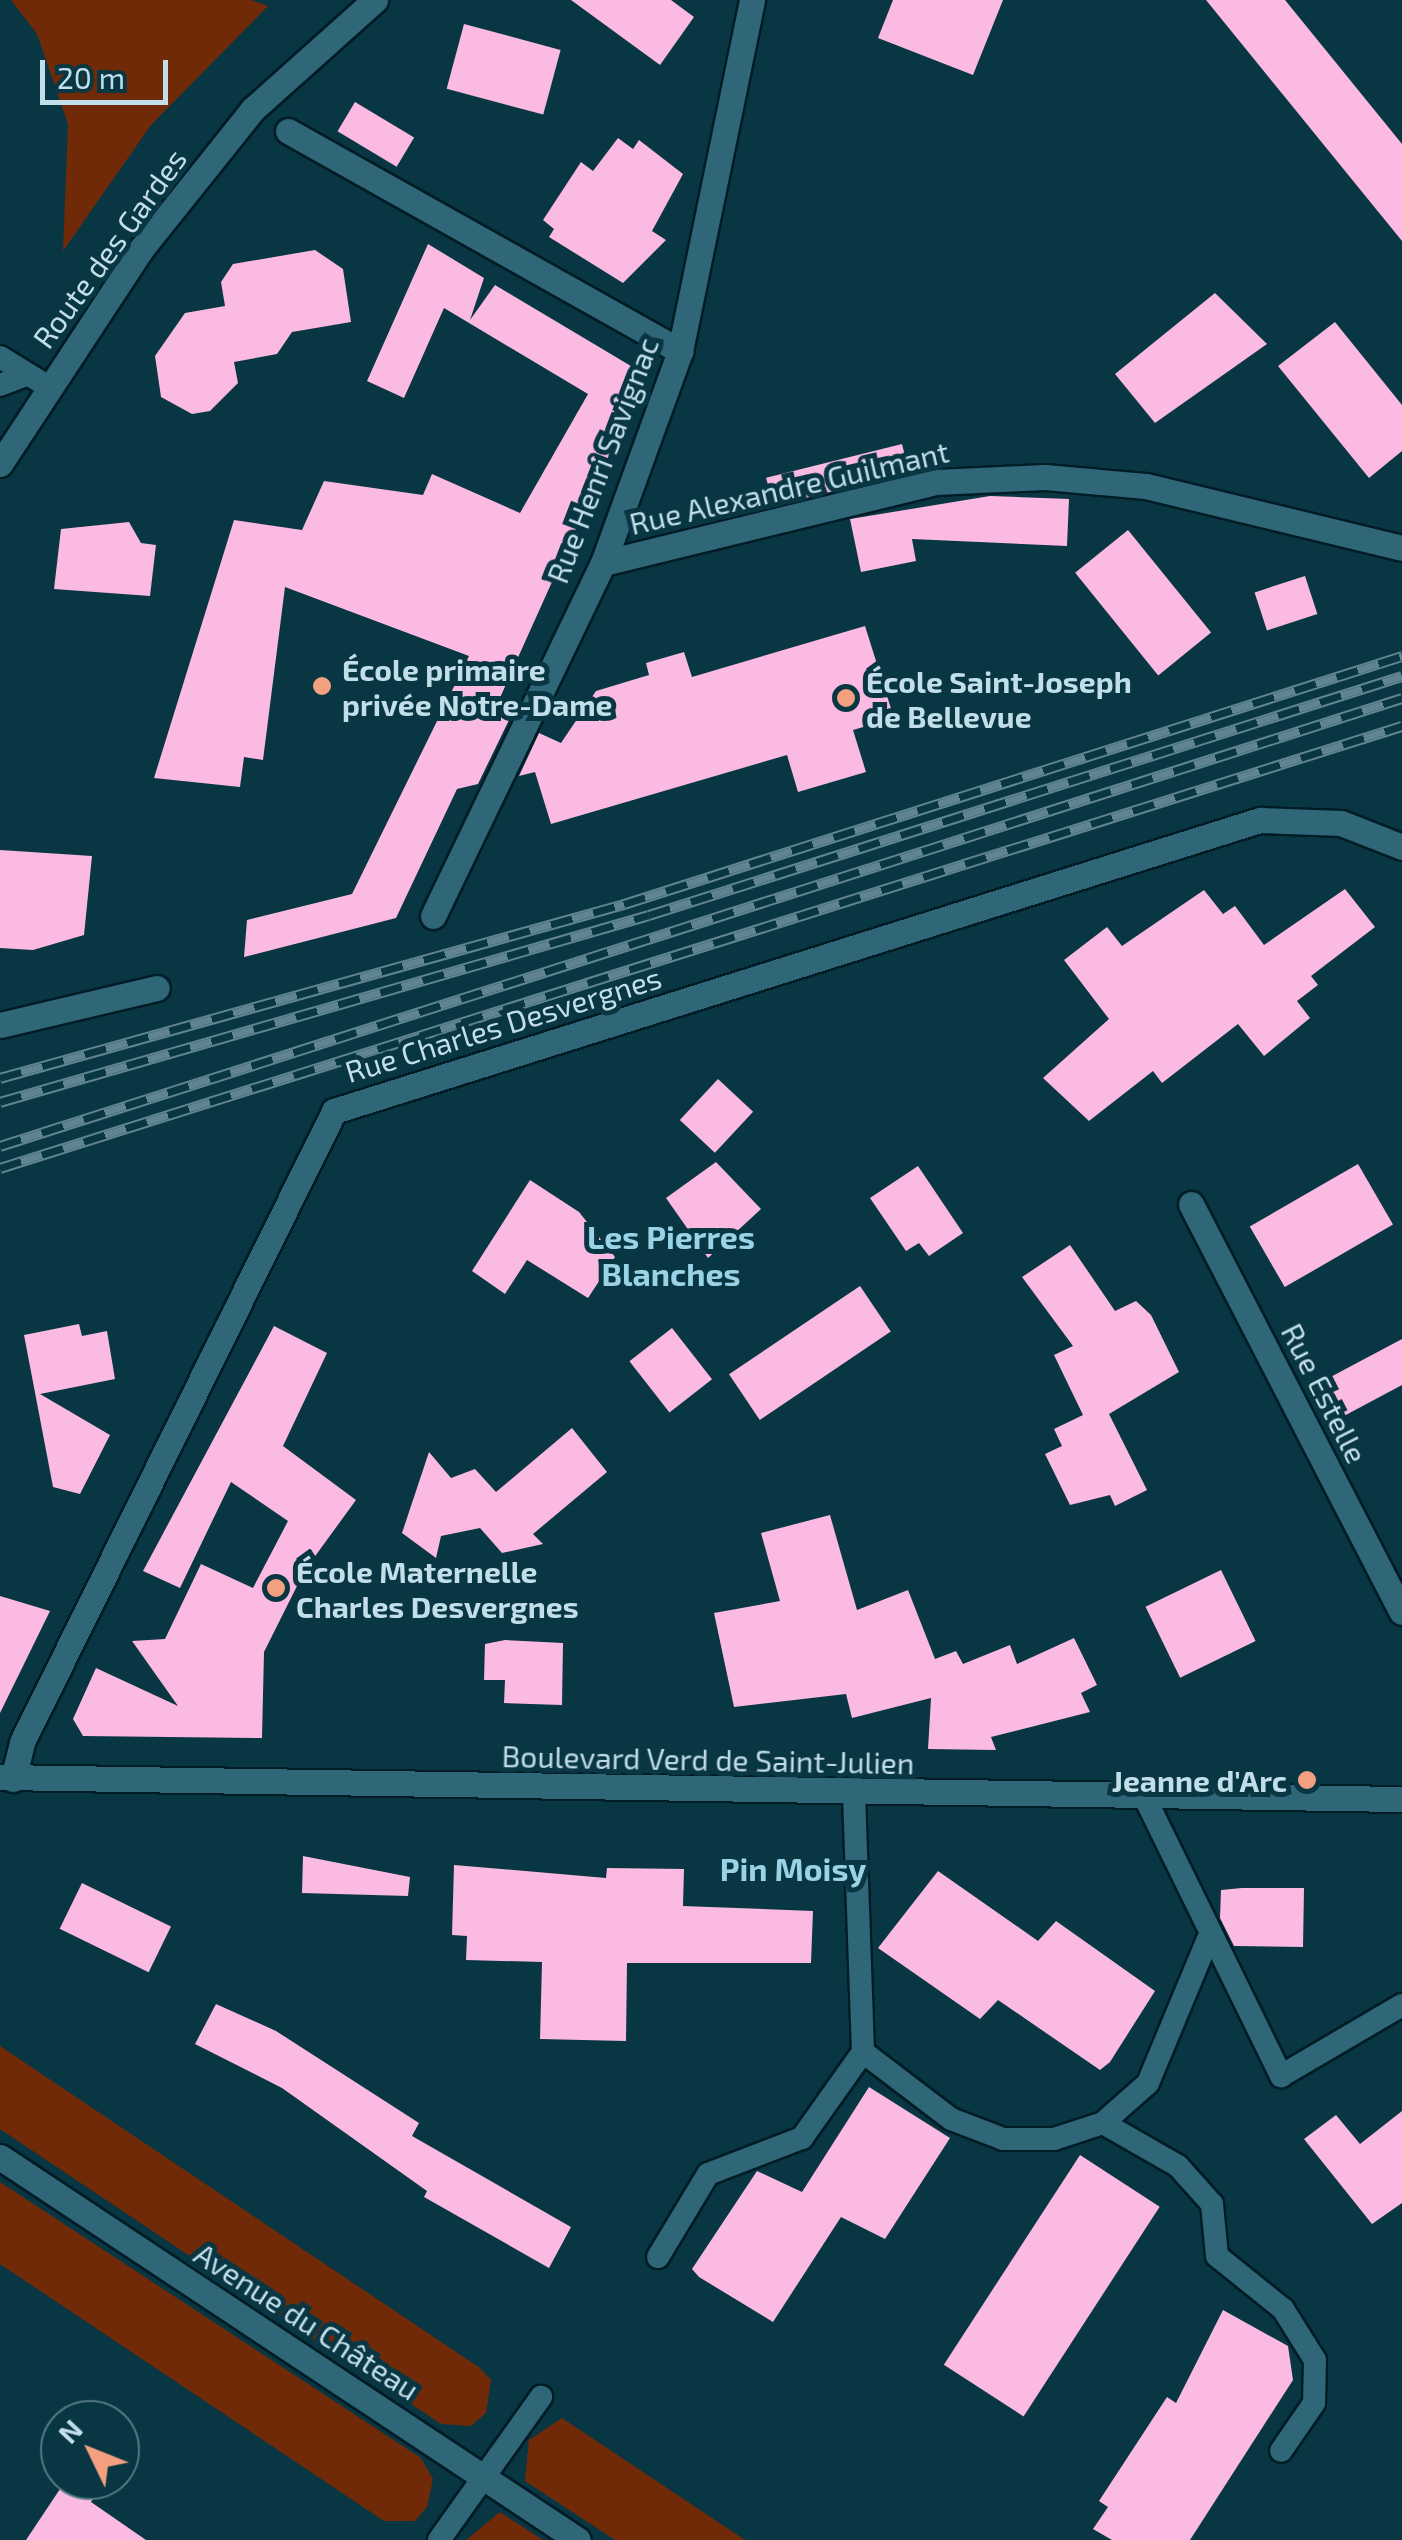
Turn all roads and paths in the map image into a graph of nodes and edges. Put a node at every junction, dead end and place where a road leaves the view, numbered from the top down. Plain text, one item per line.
1 (374, 0) edge
2 (752, 0) edge
3 (288, 131) dead end
4 (680, 351) junction
5 (0, 356) edge
6 (39, 381) junction
7 (0, 385) edge
8 (0, 464) edge
9 (1402, 548) edge
10 (602, 563) junction
11 (1402, 847) edge
12 (433, 916) dead end
13 (157, 988) dead end
14 (0, 1025) edge
15 (1191, 1204) dead end
16 (1402, 1612) edge
17 (4, 1780) edge
18 (854, 1795) junction
19 (1144, 1796) junction
20 (1402, 1799) edge
21 (1208, 1939) junction
22 (1402, 2005) edge
23 (863, 2052) junction
24 (1103, 2123) junction
25 (0, 2157) edge
26 (658, 2257) dead end
27 (541, 2397) dead end
28 (1281, 2452) dead end
29 (484, 2477) junction
30 (439, 2540) edge
31 (578, 2540) edge

1 - 6 street, Route des Gardes
2 - 4 street, Rue Henri Savignac
3 - 4 street
4 - 10 street, Rue Henri Savignac
5 - 6 lane
6 - 7 lane
6 - 8 street, Route des Gardes
9 - 10 street, Rue Alexandre Guilmant
10 - 12 street, Rue Henri Savignac
11 - 17 street, Rue Charles Desvergnes
13 - 14 street
15 - 16 street, Rue Estelle
17 - 18 street, Boulevard Verd de Saint-Julien
18 - 19 street, Boulevard Verd de Saint-Julien
18 - 23 lane
19 - 20 street, Boulevard Verd de Saint-Julien
19 - 21 lane
21 - 22 lane
21 - 24 lane
23 - 24 lane
23 - 26 lane
24 - 28 lane
25 - 29 street, Avenue du Château
27 - 29 lane
29 - 30 lane
29 - 31 street, Avenue du Château

